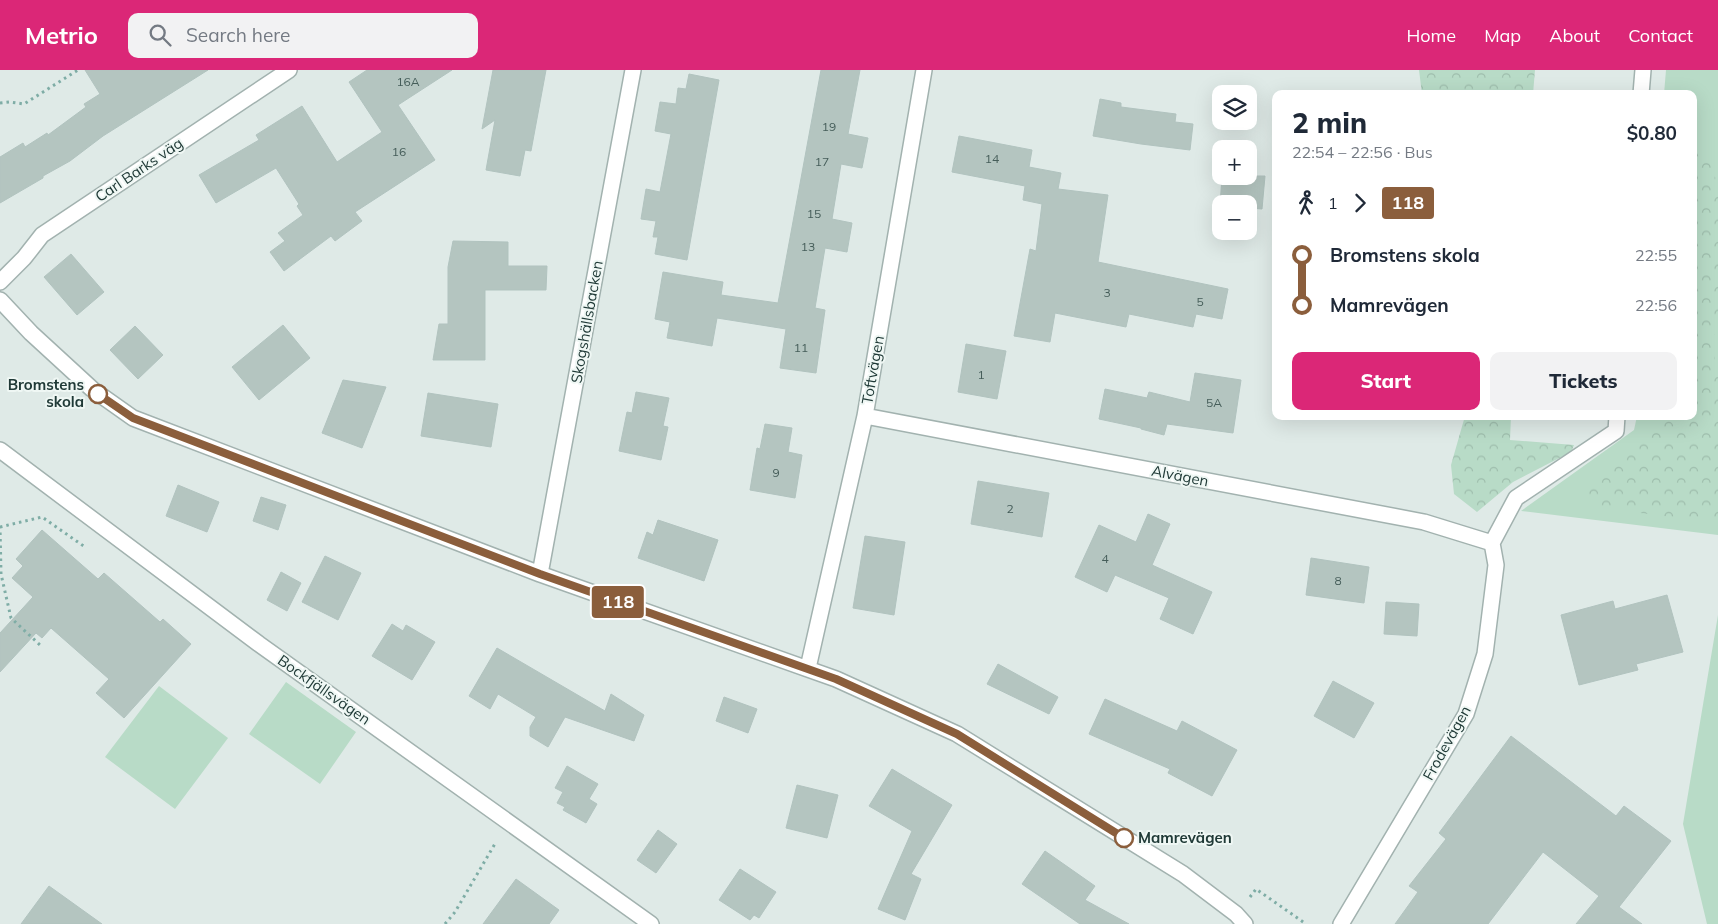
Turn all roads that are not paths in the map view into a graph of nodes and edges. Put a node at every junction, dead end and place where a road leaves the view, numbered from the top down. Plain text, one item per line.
1 (289, 70) edge
2 (633, 70) edge
3 (924, 70) edge
4 (1643, 70) edge
5 (1641, 90) edge
6 (0, 282) edge
7 (0, 300) edge
8 (865, 416) junction
9 (1617, 420) edge
10 (0, 450) edge
11 (1492, 543) junction
12 (540, 574) junction
13 (808, 668) junction
14 (651, 924) edge
15 (1245, 924) edge
16 (1341, 924) edge

1 - 6 street, Carl Barks väg
2 - 12 street, Skogshällsbacken
3 - 8 street, Toftvägen
4 - 5 street
7 - 12 street
8 - 11 street, Alvägen
8 - 13 street, Toftvägen
9 - 11 street
10 - 14 street, Bockfjällsvägen
11 - 16 street, Frodevägen
12 - 13 street
13 - 15 street

